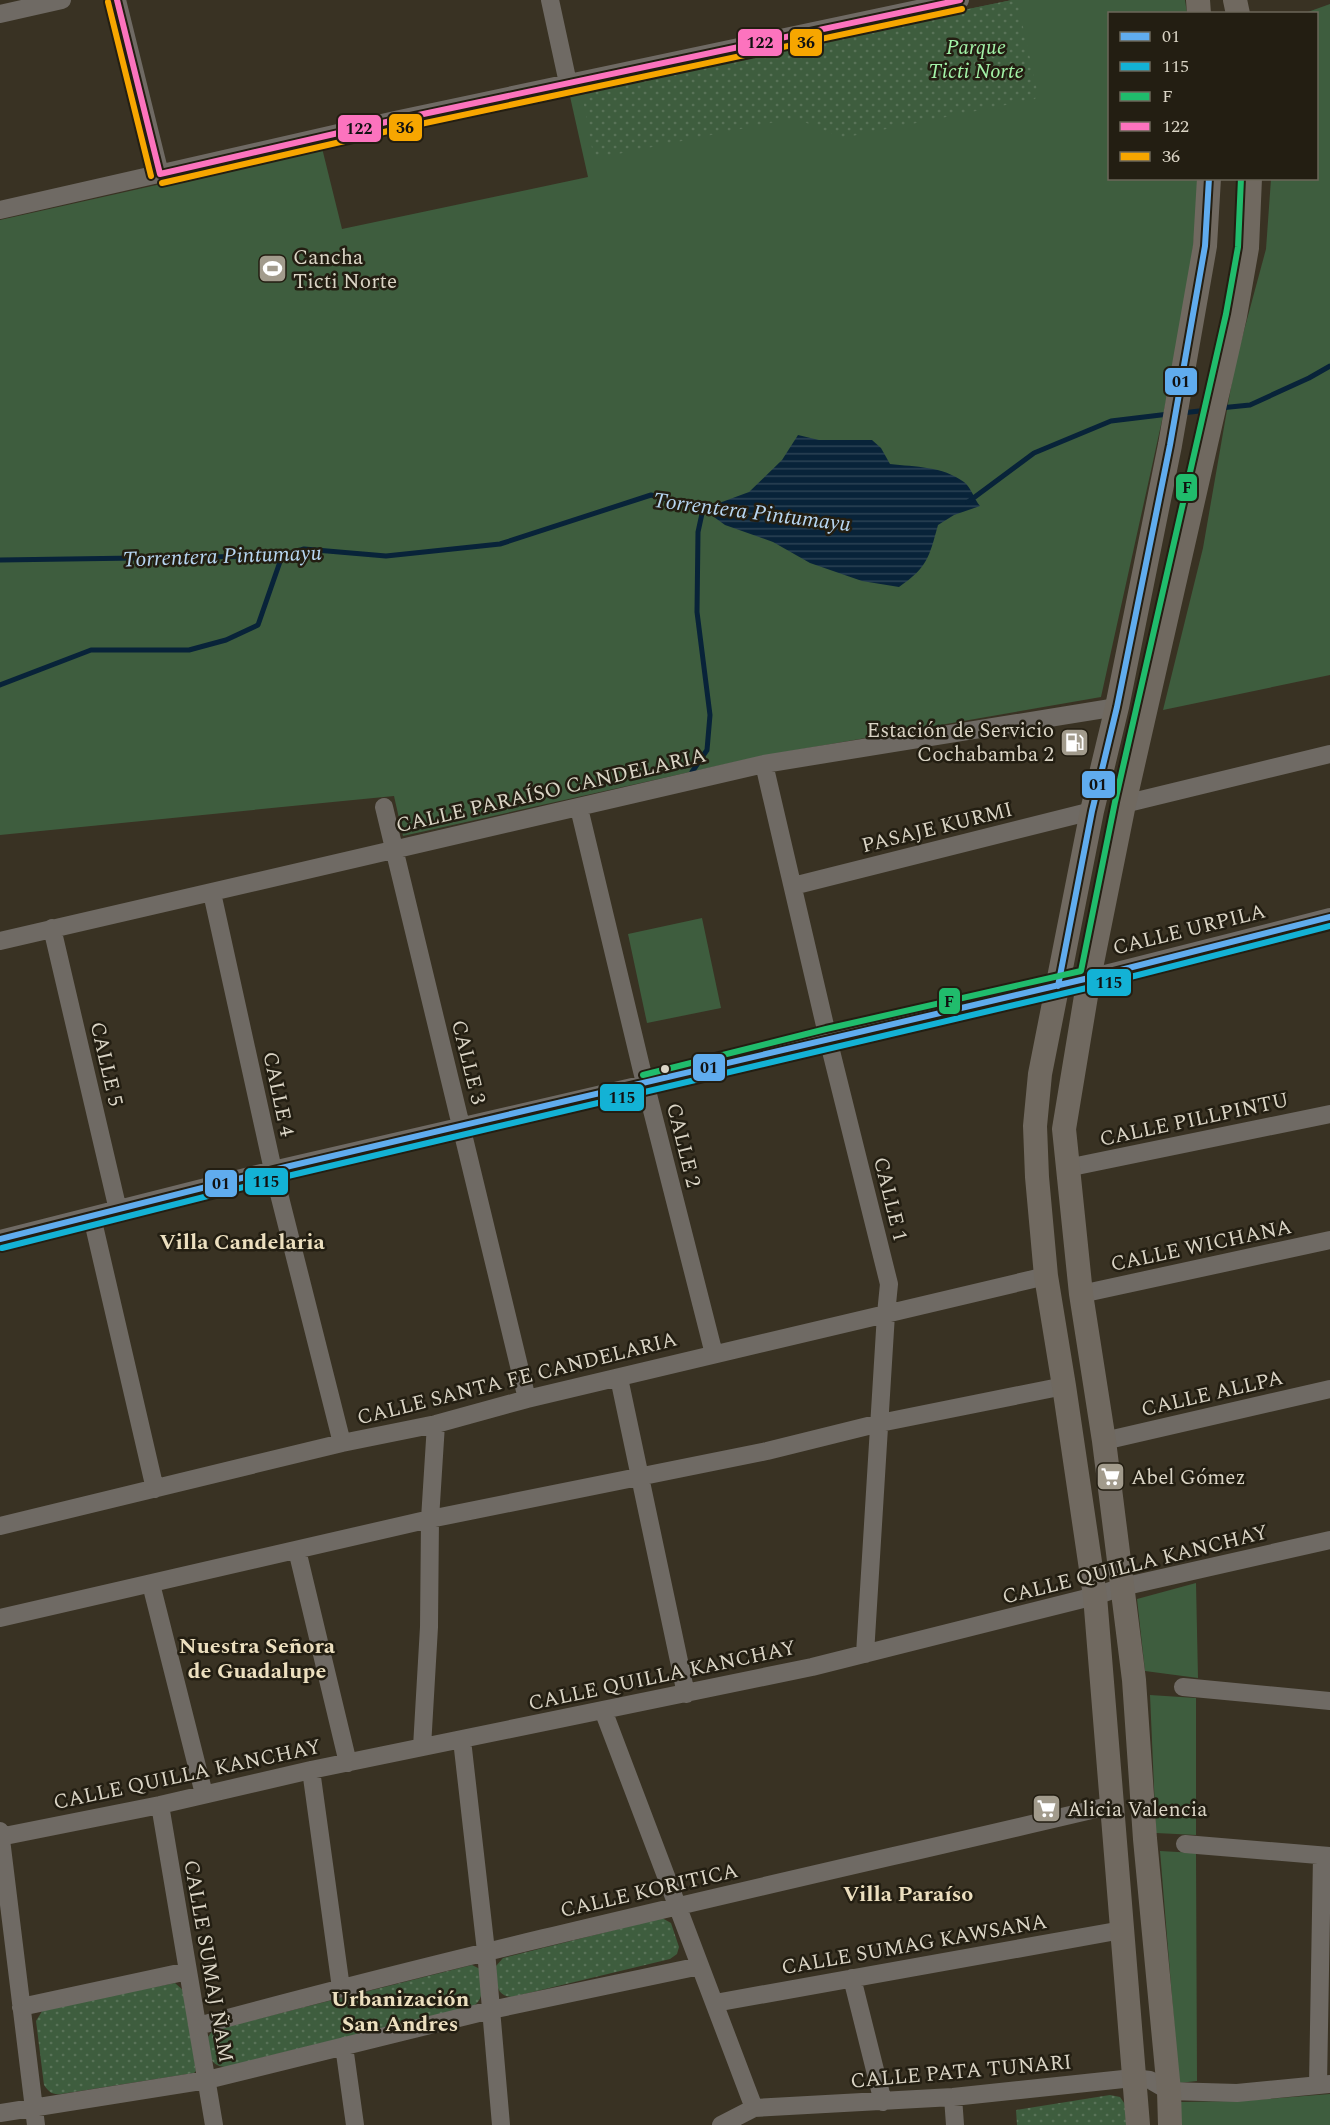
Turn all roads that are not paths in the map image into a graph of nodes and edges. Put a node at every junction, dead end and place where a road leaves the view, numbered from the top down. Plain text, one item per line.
1 (62, 0) edge
2 (117, 0) edge
3 (550, 0) edge
4 (960, 0) edge
5 (886, 8) edge
6 (0, 14) edge
7 (568, 83) junction
8 (160, 174) junction
9 (1209, 180) edge
10 (1250, 180) edge
11 (0, 210) edge
12 (1117, 707) junction
13 (1330, 754) edge
14 (764, 764) junction
15 (1124, 804) junction
16 (384, 807) dead end
17 (579, 808) junction
18 (1092, 811) junction
19 (395, 849) junction
20 (793, 886) junction
21 (212, 893) junction
22 (1330, 917) edge
23 (52, 928) junction
24 (0, 941) edge
25 (1089, 978) junction
26 (1058, 986) junction
27 (828, 1038) junction
28 (645, 1084) junction
29 (1330, 1114) edge
30 (461, 1127) junction
31 (1066, 1168) junction
32 (273, 1170) junction
33 (118, 1210) junction
34 (92, 1217) junction
35 (0, 1239) edge
36 (1330, 1240) edge
37 (1046, 1276) junction
38 (1081, 1294) junction
39 (885, 1314) junction
40 (714, 1353) junction
41 (619, 1378) junction
42 (1064, 1386) junction
43 (1330, 1389) edge
44 (526, 1399) junction
45 (880, 1423) junction
46 (436, 1424) junction
47 (1104, 1441) junction
48 (342, 1443) junction
49 (640, 1476) junction
50 (154, 1489) junction
51 (430, 1519) junction
52 (0, 1526) edge
53 (1330, 1540) edge
54 (297, 1550) junction
55 (151, 1584) junction
56 (1122, 1587) junction
57 (1095, 1596) junction
58 (0, 1618) edge
59 (864, 1654) junction
60 (1183, 1687) dead end
61 (686, 1694) junction
62 (1330, 1701) edge
63 (603, 1710) junction
64 (462, 1740) junction
65 (422, 1747) junction
66 (348, 1762) junction
67 (311, 1770) junction
68 (204, 1794) junction
69 (160, 1804) junction
70 (1113, 1805) junction
71 (0, 1831) edge
72 (0, 1837) edge
73 (1185, 1844) dead end
74 (1326, 1856) edge
75 (678, 1906) junction
76 (1122, 1930) junction
77 (7, 1937) edge
78 (486, 1951) junction
79 (700, 1966) junction
80 (188, 1971) junction
81 (852, 1978) junction
82 (341, 1988) junction
83 (715, 2003) junction
84 (21, 2007) junction
85 (491, 2010) junction
86 (198, 2026) junction
87 (344, 2046) junction
88 (1133, 2078) junction
89 (207, 2080) junction
90 (1324, 2085) edge
91 (1169, 2091) junction
92 (953, 2097) junction
93 (883, 2102) junction
94 (754, 2108) junction
95 (0, 2113) edge
96 (35, 2117) edge
97 (214, 2125) edge
98 (355, 2125) edge
99 (501, 2125) edge
100 (721, 2125) edge
101 (955, 2125) edge
102 (1138, 2125) edge
103 (1170, 2125) edge

1 - 6 street
2 - 8 street
3 - 7 street
4 - 5 street
5 - 7 street
7 - 8 street
8 - 11 street
9 - 12 main road
10 - 15 main road
12 - 14 street, CALLE PARAÍSO CANDELARIA
12 - 18 main road
13 - 15 street
14 - 17 street, CALLE PARAÍSO CANDELARIA
14 - 20 street, CALLE 1
15 - 25 main road
16 - 19 street, CALLE 3
17 - 19 street, CALLE PARAÍSO CANDELARIA
17 - 28 street, CALLE 2
18 - 20 street, PASAJE KURMI
18 - 26 main road
19 - 21 street, CALLE PARAÍSO CANDELARIA
19 - 30 street, CALLE 3
20 - 27 street, CALLE 1
21 - 23 street, CALLE PARAÍSO CANDELARIA
21 - 32 street, CALLE 4
22 - 25 street, CALLE URPILA
23 - 24 street, CALLE PARAÍSO CANDELARIA
23 - 33 street, CALLE 5
25 - 26 street, CALLE URPILA
25 - 31 main road
26 - 27 street, CALLE URPILA
26 - 37 main road
27 - 28 street, CALLE URPILA
27 - 39 street, CALLE 1
28 - 30 street, CALLE URPILA
28 - 40 street, CALLE 2
29 - 31 street, CALLE PILLPINTU
30 - 32 street, CALLE URPILA
30 - 44 street, CALLE 3
31 - 38 main road
32 - 33 street, CALLE URPILA
32 - 48 street, CALLE 4
33 - 34 street, CALLE URPILA
34 - 35 street, CALLE URPILA
34 - 50 street
36 - 38 street, CALLE WICHANA
37 - 39 street, CALLE SANTA FE CANDELARIA
37 - 42 main road
38 - 47 main road
39 - 40 street, CALLE SANTA FE CANDELARIA
39 - 45 street, CALLE 1
40 - 41 street, CALLE SANTA FE CANDELARIA
41 - 44 street, CALLE SANTA FE CANDELARIA
41 - 49 street
42 - 45 street
42 - 57 main road
43 - 47 street, CALLE ALLPA
44 - 46 street, CALLE SANTA FE CANDELARIA
45 - 49 street
45 - 59 street, CALLE 1
46 - 48 street, CALLE SANTA FE CANDELARIA
46 - 51 street
47 - 56 main road
48 - 50 street, CALLE SANTA FE CANDELARIA
49 - 51 street
49 - 61 street
50 - 52 street, CALLE SANTA FE CANDELARIA
51 - 54 street
51 - 65 street
53 - 56 street, CALLE QUILLA KANCHAY
54 - 55 street
54 - 66 street
55 - 58 street
55 - 68 street
56 - 57 street, CALLE QUILLA KANCHAY
56 - 91 main road
57 - 59 street, CALLE QUILLA KANCHAY
57 - 70 main road
59 - 61 street, CALLE QUILLA KANCHAY
60 - 62 street
61 - 63 street, CALLE QUILLA KANCHAY
63 - 64 street, CALLE QUILLA KANCHAY
63 - 75 street
64 - 65 street, CALLE QUILLA KANCHAY
64 - 78 street
65 - 66 street, CALLE QUILLA KANCHAY
66 - 67 street, CALLE QUILLA KANCHAY
67 - 68 street, CALLE QUILLA KANCHAY
67 - 82 street
68 - 69 street, CALLE QUILLA KANCHAY
69 - 72 street, CALLE QUILLA KANCHAY
69 - 80 street, CALLE SUMAJ ÑAM
70 - 75 street, CALLE KORITICA
70 - 76 main road
71 - 72 street
72 - 77 street
73 - 74 street
74 - 90 street
75 - 78 street, CALLE KORITICA
75 - 79 street
76 - 81 street, CALLE SUMAG KAWSANA
76 - 88 main road
77 - 84 street
78 - 82 street, CALLE KORITICA
78 - 85 street
79 - 83 street
79 - 85 street
80 - 84 street
80 - 86 street, CALLE SUMAJ ÑAM
81 - 83 street, CALLE SUMAG KAWSANA
81 - 93 street
82 - 86 street, CALLE KORITICA
83 - 94 street
84 - 96 street
85 - 87 street
85 - 99 street
86 - 89 street, CALLE SUMAJ ÑAM
87 - 89 street
87 - 98 street
88 - 91 street, CALLE PATA TUNARI
88 - 92 street, CALLE PATA TUNARI
88 - 102 main road
89 - 96 street
89 - 97 street, CALLE SUMAJ ÑAM
90 - 91 street
91 - 103 main road
92 - 93 street, CALLE PATA TUNARI
92 - 101 street
93 - 94 street, CALLE PATA TUNARI
94 - 100 street
95 - 96 street

